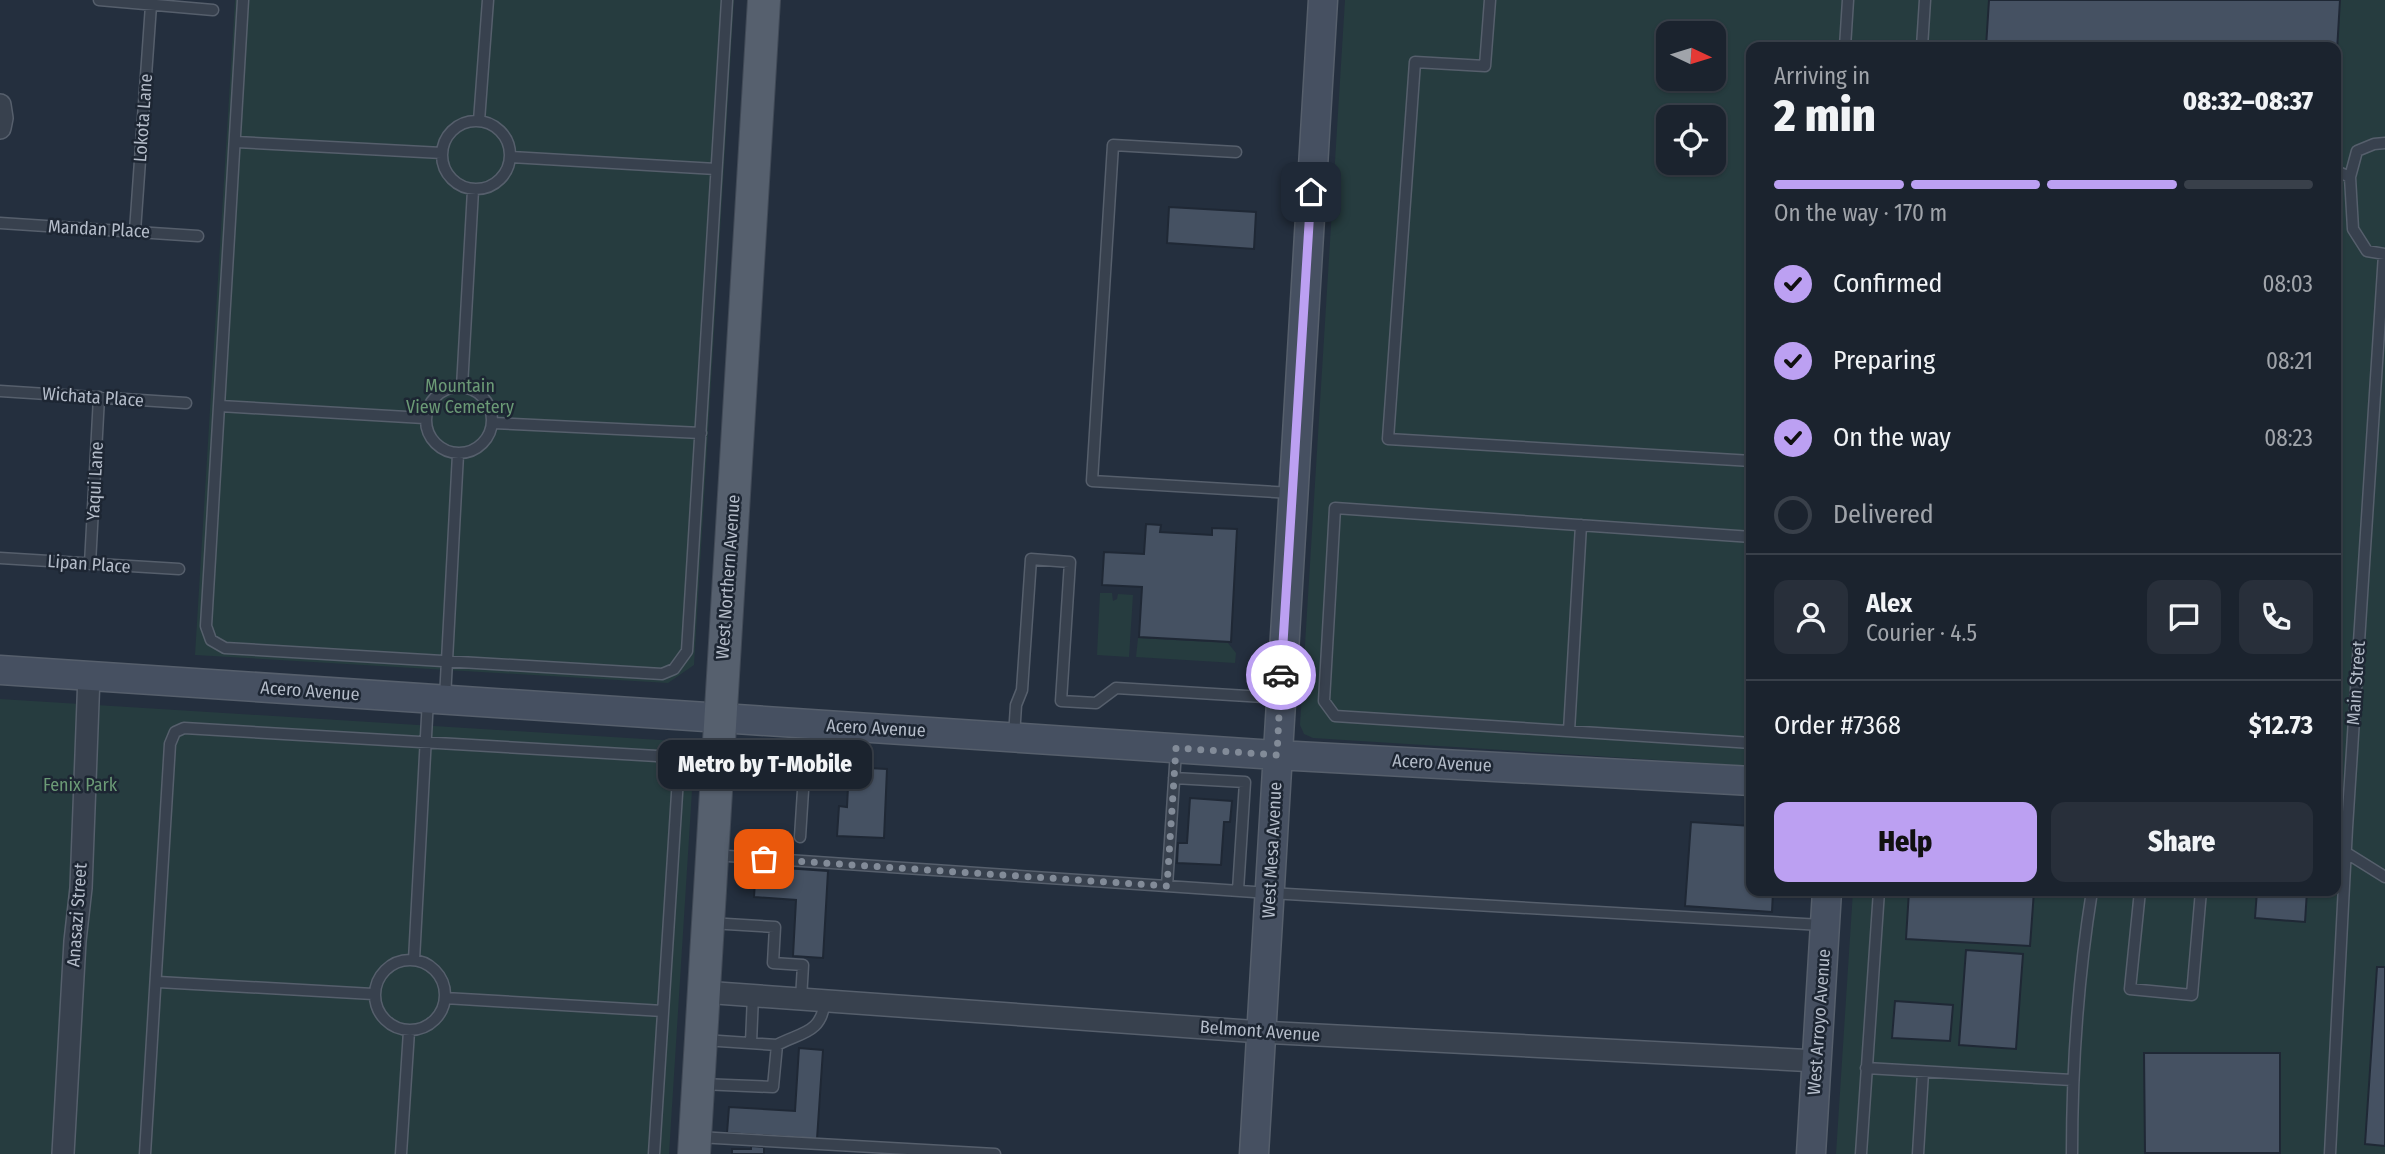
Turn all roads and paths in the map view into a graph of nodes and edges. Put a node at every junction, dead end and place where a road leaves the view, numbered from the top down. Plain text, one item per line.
1 (99, 0) edge
2 (243, 0) edge
3 (488, 0) edge
4 (727, 0) edge
5 (764, 0) edge
6 (1322, 0) edge
7 (1490, 0) edge
8 (1848, 0) edge
9 (1925, 0) edge
10 (151, 5) junction
11 (213, 10) dead end
12 (1845, 42) edge
13 (1922, 42) edge
14 (0, 105) edge
15 (479, 121) junction
16 (0, 128) edge
17 (236, 142) junction
18 (2385, 143) edge
19 (1236, 152) dead end
20 (442, 153) junction
21 (511, 157) junction
22 (716, 169) junction
23 (2341, 173) edge
24 (2350, 177) junction
25 (473, 190) junction
26 (0, 223) edge
27 (135, 231) junction
28 (198, 236) dead end
29 (2385, 254) edge
30 (463, 387) junction
31 (0, 391) edge
32 (99, 397) junction
33 (186, 403) dead end
34 (220, 406) junction
35 (424, 418) junction
36 (493, 423) junction
37 (701, 433) junction
38 (457, 454) junction
39 (1746, 461) edge
40 (1292, 494) junction
41 (1581, 525) junction
42 (1746, 537) edge
43 (0, 558) edge
44 (90, 564) junction
45 (179, 569) dead end
46 (447, 662) junction
47 (0, 670) edge
48 (89, 675) junction
49 (1280, 698) junction
50 (436, 700) junction
51 (719, 719) junction
52 (826, 725) junction
53 (1569, 732) junction
54 (1014, 736) junction
55 (425, 742) junction
56 (1746, 744) edge
57 (1176, 748) junction
58 (1277, 755) junction
59 (1174, 778) junction
60 (1746, 781) edge
61 (2342, 827) edge
62 (800, 837) dead end
63 (2345, 852) junction
64 (711, 855) junction
65 (2385, 877) edge
66 (1167, 886) junction
67 (1238, 891) junction
68 (1269, 893) junction
69 (1827, 896) edge
70 (1879, 896) edge
71 (2091, 896) edge
72 (2139, 896) edge
73 (2201, 896) edge
74 (707, 922) junction
75 (1825, 925) junction
76 (414, 960) junction
77 (158, 982) junction
78 (703, 992) junction
79 (373, 994) junction
80 (753, 995) junction
81 (445, 998) junction
82 (802, 999) junction
83 (825, 1000) junction
84 (663, 1011) junction
85 (410, 1031) junction
86 (1261, 1032) junction
87 (701, 1040) junction
88 (751, 1043) junction
89 (777, 1045) junction
90 (1817, 1061) junction
91 (1866, 1068) junction
92 (1923, 1072) junction
93 (2072, 1080) junction
94 (698, 1084) junction
95 (694, 1145) edge
96 (63, 1154) edge
97 (145, 1154) edge
98 (401, 1154) edge
99 (654, 1154) edge
100 (995, 1154) edge
101 (1254, 1154) edge
102 (1811, 1154) edge
103 (1861, 1154) edge
104 (1918, 1154) edge
105 (2072, 1154) edge
106 (2330, 1154) edge

1 - 10 lane
2 - 17 lane
3 - 15 lane
4 - 22 lane
5 - 51 main road, West Northern Avenue
6 - 40 street, West Mesa Avenue
7 - 39 lane
8 - 12 lane
9 - 13 lane
10 - 11 lane
10 - 27 lane, Lokota Lane
14 - 16 street
15 - 20 lane
15 - 21 lane
17 - 20 lane
17 - 34 lane
18 - 24 lane, Main Street
19 - 40 lane
20 - 25 lane
21 - 22 lane
21 - 25 lane
22 - 37 lane
23 - 24 lane
24 - 29 lane, Main Street
25 - 30 lane
26 - 27 lane, Mandan Place
27 - 28 lane, Mandan Place
29 - 61 lane, Main Street
30 - 35 lane
30 - 36 lane
31 - 32 lane, Wichata Place
32 - 33 lane, Wichata Place
32 - 44 lane, Yaqui Lane
34 - 35 lane
34 - 46 lane
35 - 38 lane
36 - 37 lane
36 - 38 lane
37 - 46 lane
38 - 46 lane
40 - 49 street, West Mesa Avenue
41 - 42 lane
41 - 53 lane
41 - 53 lane
43 - 44 lane, Lipan Place
44 - 45 lane, Lipan Place
46 - 50 lane
47 - 48 street, Acero Avenue
48 - 50 street, Acero Avenue
48 - 96 street, Anasazi Street
49 - 54 lane
49 - 58 street, West Mesa Avenue
50 - 51 street, Acero Avenue
50 - 55 lane
51 - 52 street, Acero Avenue
51 - 64 main road, West Northern Avenue
52 - 54 street, Acero Avenue
52 - 62 lane
53 - 56 lane
54 - 57 street, Acero Avenue
55 - 76 lane
55 - 77 lane
55 - 84 lane
57 - 58 street, Acero Avenue
57 - 59 lane
58 - 60 street, Acero Avenue
58 - 68 street, West Mesa Avenue
59 - 66 lane
59 - 67 lane
61 - 63 lane, Main Street
63 - 65 lane
63 - 106 lane, Main Street
64 - 66 lane
64 - 74 main road, West Northern Avenue
66 - 67 lane
67 - 68 lane
68 - 75 lane
68 - 86 street, West Mesa Avenue
69 - 75 street, West Arroyo Avenue
70 - 91 lane
71 - 93 lane
72 - 73 lane
74 - 78 main road, West Northern Avenue
74 - 82 lane
75 - 90 street, West Arroyo Avenue
76 - 79 lane
76 - 81 lane
77 - 79 lane
77 - 97 lane
78 - 80 street, Belmont Avenue
78 - 87 main road, West Northern Avenue
79 - 85 lane
80 - 82 street, Belmont Avenue
80 - 88 lane
81 - 84 lane
81 - 85 lane
82 - 83 street, Belmont Avenue
83 - 86 street, Belmont Avenue
83 - 89 lane
84 - 99 lane
85 - 98 lane
86 - 90 street, Belmont Avenue
86 - 101 street, West Mesa Avenue
87 - 88 lane
87 - 94 main road, West Northern Avenue
88 - 89 lane
89 - 94 lane
90 - 102 street, West Arroyo Avenue
91 - 92 lane
91 - 103 lane
92 - 93 lane
92 - 104 lane
93 - 105 lane
94 - 95 main road, West Northern Avenue
95 - 100 lane

